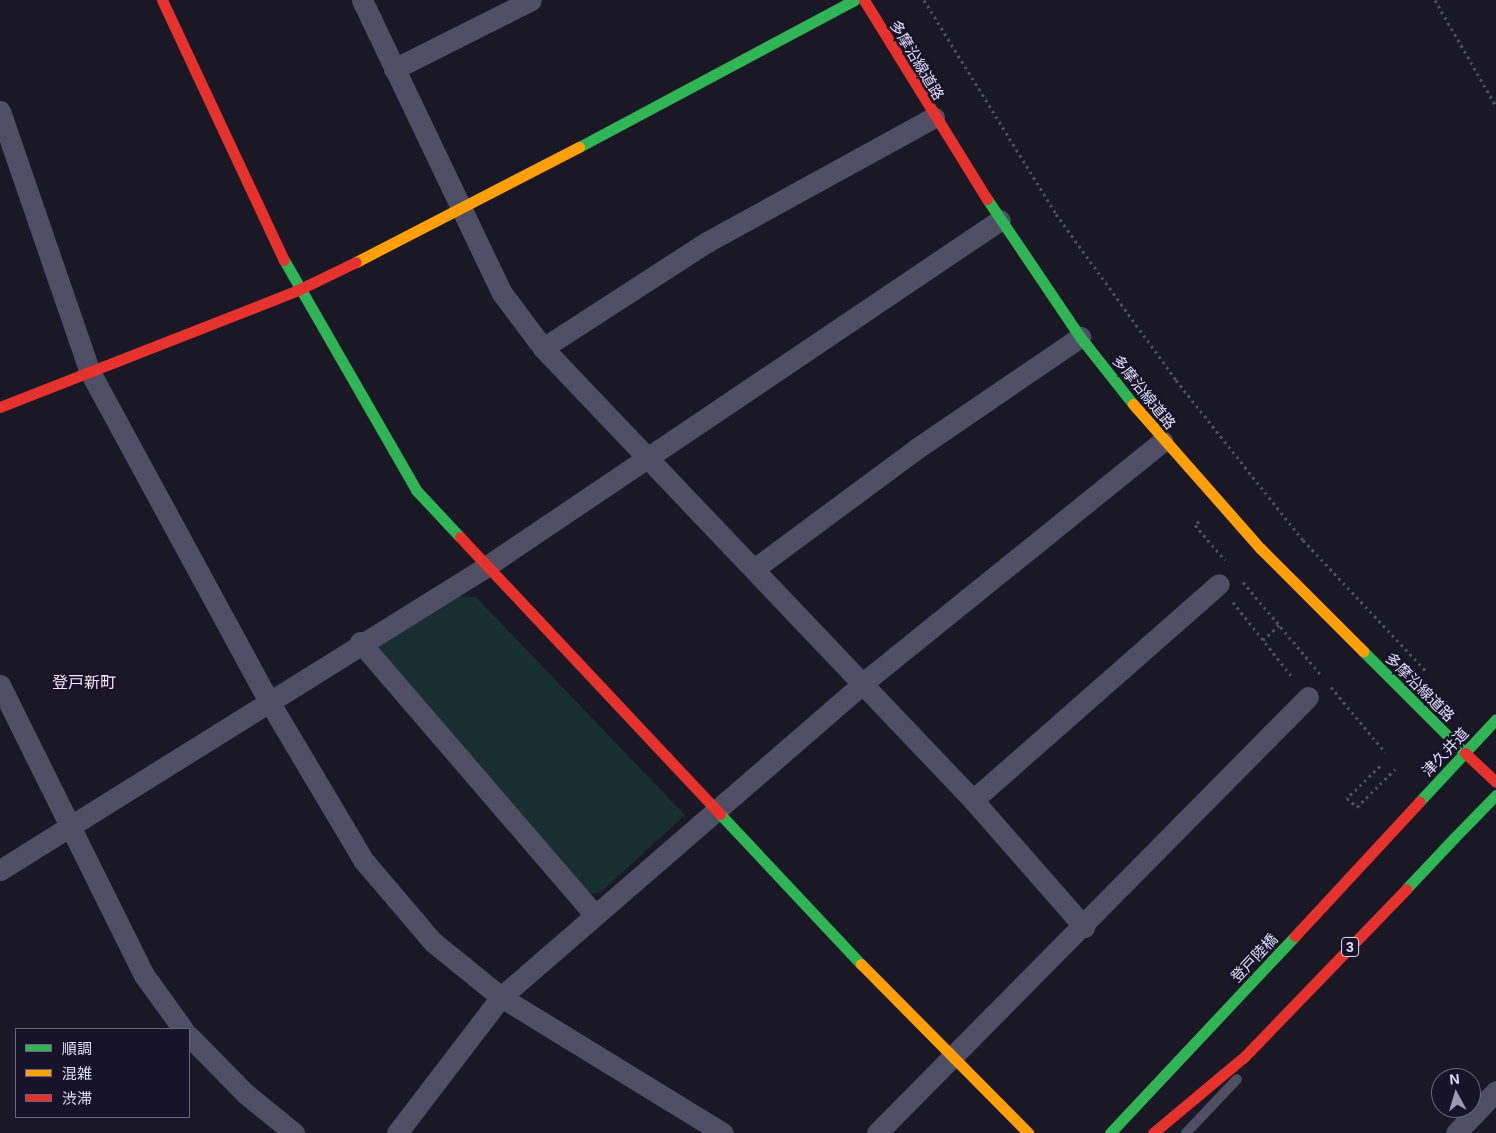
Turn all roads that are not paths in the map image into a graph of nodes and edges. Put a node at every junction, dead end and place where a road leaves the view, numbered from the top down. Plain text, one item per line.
1 (162, 0) edge
2 (362, 0) edge
3 (531, 0) edge
4 (854, 0) edge
5 (864, 0) edge
6 (394, 68) junction
7 (0, 111) edge
8 (934, 117) junction
9 (461, 210) junction
10 (1000, 220) junction
11 (298, 290) junction
12 (1080, 337) junction
13 (543, 348) junction
14 (90, 372) junction
15 (0, 407) edge
16 (1163, 441) junction
17 (646, 456) junction
18 (484, 568) junction
19 (754, 569) junction
20 (1229, 576) road end
21 (360, 642) junction
22 (863, 682) junction
23 (0, 685) edge
24 (1308, 697) road end
25 (270, 703) junction
26 (1495, 721) edge
27 (1465, 753) junction
28 (1496, 782) edge
29 (1496, 795) edge
30 (973, 800) junction
31 (1419, 802) joint
32 (721, 810) junction
33 (67, 827) junction
34 (0, 870) edge
35 (1420, 886) dead end
36 (594, 914) junction
37 (1084, 927) junction
38 (501, 997) junction
39 (182, 1028) edge
40 (190, 1037) edge
41 (952, 1060) junction
42 (1496, 1091) edge
43 (294, 1133) edge
44 (397, 1133) edge
45 (722, 1133) edge
46 (877, 1133) edge
47 (1028, 1133) edge
48 (1110, 1133) edge
49 (1153, 1133) edge
50 (1186, 1133) edge
51 (1456, 1133) edge

1 - 11 street
2 - 6 street
3 - 6 street
4 - 9 street
5 - 8 street, 多摩沿線道路
6 - 9 street
7 - 14 street
8 - 10 street, 多摩沿線道路
8 - 13 street
9 - 11 street
9 - 13 street
10 - 12 street, 多摩沿線道路
10 - 17 street
11 - 14 street
11 - 18 street
12 - 16 street, 多摩沿線道路
12 - 19 street
13 - 17 street
14 - 15 street
14 - 25 street
16 - 22 street
16 - 27 street, 多摩沿線道路
17 - 18 street
17 - 19 street
18 - 21 street
18 - 32 street
19 - 22 street
20 - 30 street
21 - 25 street
21 - 36 street
22 - 30 street
22 - 32 street
23 - 33 street
24 - 37 street
25 - 33 street
25 - 38 street
26 - 27 street, 津久井道
27 - 28 street, 多摩沿線道路
27 - 31 street, 津久井道
29 - 49 street, 3, bridge
30 - 37 street
31 - 48 street, 登戸陸橋, bridge
32 - 36 street
32 - 41 street
33 - 34 street
33 - 39 street
35 - 50 lane
36 - 38 street
37 - 41 street
38 - 44 street
38 - 45 street
40 - 43 street
41 - 46 street
41 - 47 street
42 - 51 street

